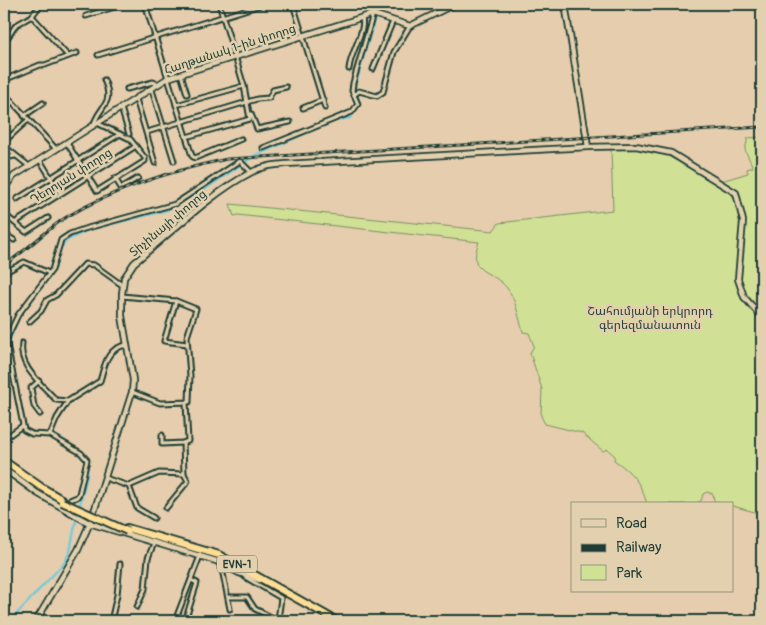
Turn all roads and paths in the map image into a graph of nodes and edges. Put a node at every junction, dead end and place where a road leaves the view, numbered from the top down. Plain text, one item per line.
1 (40, 4) edge
2 (124, 4) edge
3 (145, 4) edge
4 (219, 4) edge
5 (264, 4) edge
6 (293, 4) edge
7 (371, 4) edge
8 (381, 4) edge
9 (455, 4) edge
10 (565, 4) edge
11 (373, 11) junction
12 (32, 16) junction
13 (86, 16) dead end
14 (223, 16) junction
15 (362, 18) junction
16 (393, 21) junction
17 (410, 26) junction
18 (303, 36) junction
19 (155, 37) junction
20 (4, 44) edge
21 (77, 53) dead end
22 (98, 55) dead end
23 (68, 56) junction
24 (234, 56) junction
25 (349, 69) dead end
26 (373, 69) dead end
27 (181, 74) junction
28 (168, 78) junction
29 (4, 80) edge
30 (104, 80) dead end
31 (158, 85) junction
32 (244, 86) junction
33 (286, 87) dead end
34 (128, 89) dead end
35 (152, 90) junction
36 (4, 94) edge
37 (187, 94) dead end
38 (356, 94) junction
39 (136, 99) junction
40 (323, 100) junction
41 (246, 102) junction
42 (43, 103) dead end
43 (176, 105) junction
44 (121, 108) junction
45 (304, 108) dead end
46 (325, 108) dead end
47 (24, 116) junction
48 (28, 120) junction
49 (181, 121) junction
50 (290, 122) dead end
51 (95, 124) junction
52 (163, 128) junction
53 (147, 132) junction
54 (120, 134) junction
55 (129, 134) dead end
56 (186, 137) junction
57 (241, 139) dead end
58 (67, 143) junction
59 (4, 144) edge
60 (136, 146) junction
61 (588, 147) junction
62 (263, 148) dead end
63 (56, 149) junction
64 (16, 156) junction
65 (4, 158) edge
66 (40, 160) junction
67 (78, 161) junction
68 (174, 161) dead end
69 (155, 163) dead end
70 (30, 166) junction
71 (250, 170) junction
72 (87, 176) junction
73 (50, 178) junction
74 (115, 178) junction
75 (138, 178) dead end
76 (6, 181) edge
77 (4, 188) edge
78 (60, 193) junction
79 (17, 199) dead end
80 (4, 214) edge
81 (48, 218) dead end
82 (16, 222) junction
83 (4, 234) edge
84 (14, 240) dead end
85 (4, 273) edge
86 (49, 273) junction
87 (122, 285) junction
88 (122, 296) junction
89 (176, 301) junction
90 (762, 317) edge
91 (29, 322) dead end
92 (22, 344) dead end
93 (188, 344) junction
94 (126, 345) junction
95 (39, 381) junction
96 (132, 392) junction
97 (68, 401) junction
98 (186, 403) junction
99 (40, 414) dead end
100 (22, 426) junction
101 (51, 434) junction
102 (162, 435) dead end
103 (4, 438) edge
104 (183, 443) junction
105 (4, 463) edge
106 (4, 469) edge
107 (184, 474) junction
108 (104, 478) junction
109 (129, 486) junction
110 (166, 508) dead end
111 (64, 510) junction
112 (154, 518) dead end
113 (89, 523) junction
114 (127, 530) junction
115 (154, 543) junction
116 (200, 556) junction
117 (224, 563) junction
118 (120, 564) dead end
119 (239, 573) junction
120 (192, 580) junction
121 (259, 580) junction
122 (230, 597) junction
123 (137, 607) dead end
124 (230, 608) dead end
125 (36, 621) edge
126 (111, 621) edge
127 (175, 621) edge
128 (185, 621) edge
129 (278, 621) edge
130 (332, 621) edge
131 (338, 621) edge

1 - 12 street
2 - 13 street
3 - 19 street
4 - 14 street
5 - 14 street
6 - 18 street
7 - 11 street
8 - 11 street
9 - 17 street
10 - 61 street
11 - 15 street, Հաղթանակ 1-ին փողոց
11 - 16 street
11 - 38 street
12 - 20 street
12 - 23 street
14 - 19 street
14 - 24 street
15 - 18 street, Հաղթանակ 1-ին փողոց
15 - 25 street
16 - 17 street
16 - 26 street
17 - 38 street
18 - 24 street, Հաղթանակ 1-ին փողոց
18 - 40 street
19 - 22 street
19 - 28 street
21 - 23 street
23 - 29 street
24 - 27 street, Հաղթանակ 1-ին փողոց
24 - 32 street
27 - 28 street, Հաղթանակ 1-ին փողոց
27 - 37 street
28 - 31 street, Հաղթանակ 1-ին փողոց
28 - 43 street
30 - 51 street
31 - 34 street
31 - 35 street, Հաղթանակ 1-ին փողոց
32 - 41 street
32 - 43 street
33 - 41 street
35 - 39 street, Հաղթանակ 1-ին փողոց
35 - 52 street
36 - 47 street
38 - 62 street
39 - 44 street, Հաղթանակ 1-ին փողոց
39 - 53 street
40 - 45 street
40 - 46 street
41 - 49 street
41 - 50 street
41 - 56 street
42 - 47 street
43 - 49 street
44 - 51 street, Հաղթանակ 1-ին փողոց
44 - 55 street
47 - 48 street
48 - 59 street
48 - 63 street
49 - 52 street
49 - 56 street
51 - 54 street
51 - 58 street, Հաղթանակ 1-ին փողոց
52 - 53 street
52 - 68 street
53 - 69 street
54 - 60 street
54 - 67 street
56 - 57 street
58 - 63 street, Հաղթանակ 1-ին փողոց
58 - 67 street
59 - 64 street
60 - 72 street, Դեղոյան փողոց
60 - 74 street
61 - 71 street, Տիչինայի փողոց
61 - 90 street, Տիչինայի փողոց
63 - 66 street, Հաղթանակ 1-ին փողոց
64 - 65 street
64 - 70 street
66 - 70 street, Հաղթանակ 1-ին փողոց
66 - 73 street
67 - 72 street
67 - 73 street
70 - 76 street, Հաղթանակ 1-ին փողոց
71 - 86 street
71 - 87 street, Տիչինայի փողոց
72 - 74 street
72 - 78 street, Դեղոյան փողոց
73 - 78 street
73 - 79 street
74 - 75 street
76 - 77 street, Հաղթանակ 1-ին փողոց
78 - 82 street, Դեղոյան փողոց
80 - 82 street
81 - 82 street
83 - 84 street
85 - 86 street
86 - 100 street
87 - 88 street, Տիչինայի փողոց
87 - 91 street
88 - 89 street
88 - 94 street, Տիչինայի փողոց
89 - 93 street
89 - 93 street
92 - 95 street
93 - 98 street
94 - 96 street, Տիչինայի փողոց
94 - 97 street
95 - 97 street
95 - 99 street
96 - 98 street
96 - 108 street, Տիչինայի փողոց
97 - 101 street
98 - 104 street
100 - 101 street
100 - 103 street
101 - 111 street
102 - 104 street
104 - 107 street
105 - 114 highway, EVN-1, bridge
106 - 111 street
107 - 109 street
107 - 110 street
108 - 109 street
108 - 113 street, Տիչինայի փողոց
109 - 112 street
111 - 113 street
113 - 115 street
113 - 125 street, Տիչինայի փողոց
114 - 117 highway, EVN-1
114 - 131 highway, EVN-1
115 - 116 street
115 - 123 street
116 - 117 street
116 - 120 street
117 - 119 street
117 - 121 highway, EVN-1
117 - 122 street
118 - 126 street
119 - 121 street
119 - 129 street
120 - 127 street
120 - 128 street
121 - 130 highway, EVN-1
122 - 124 street
122 - 129 street

